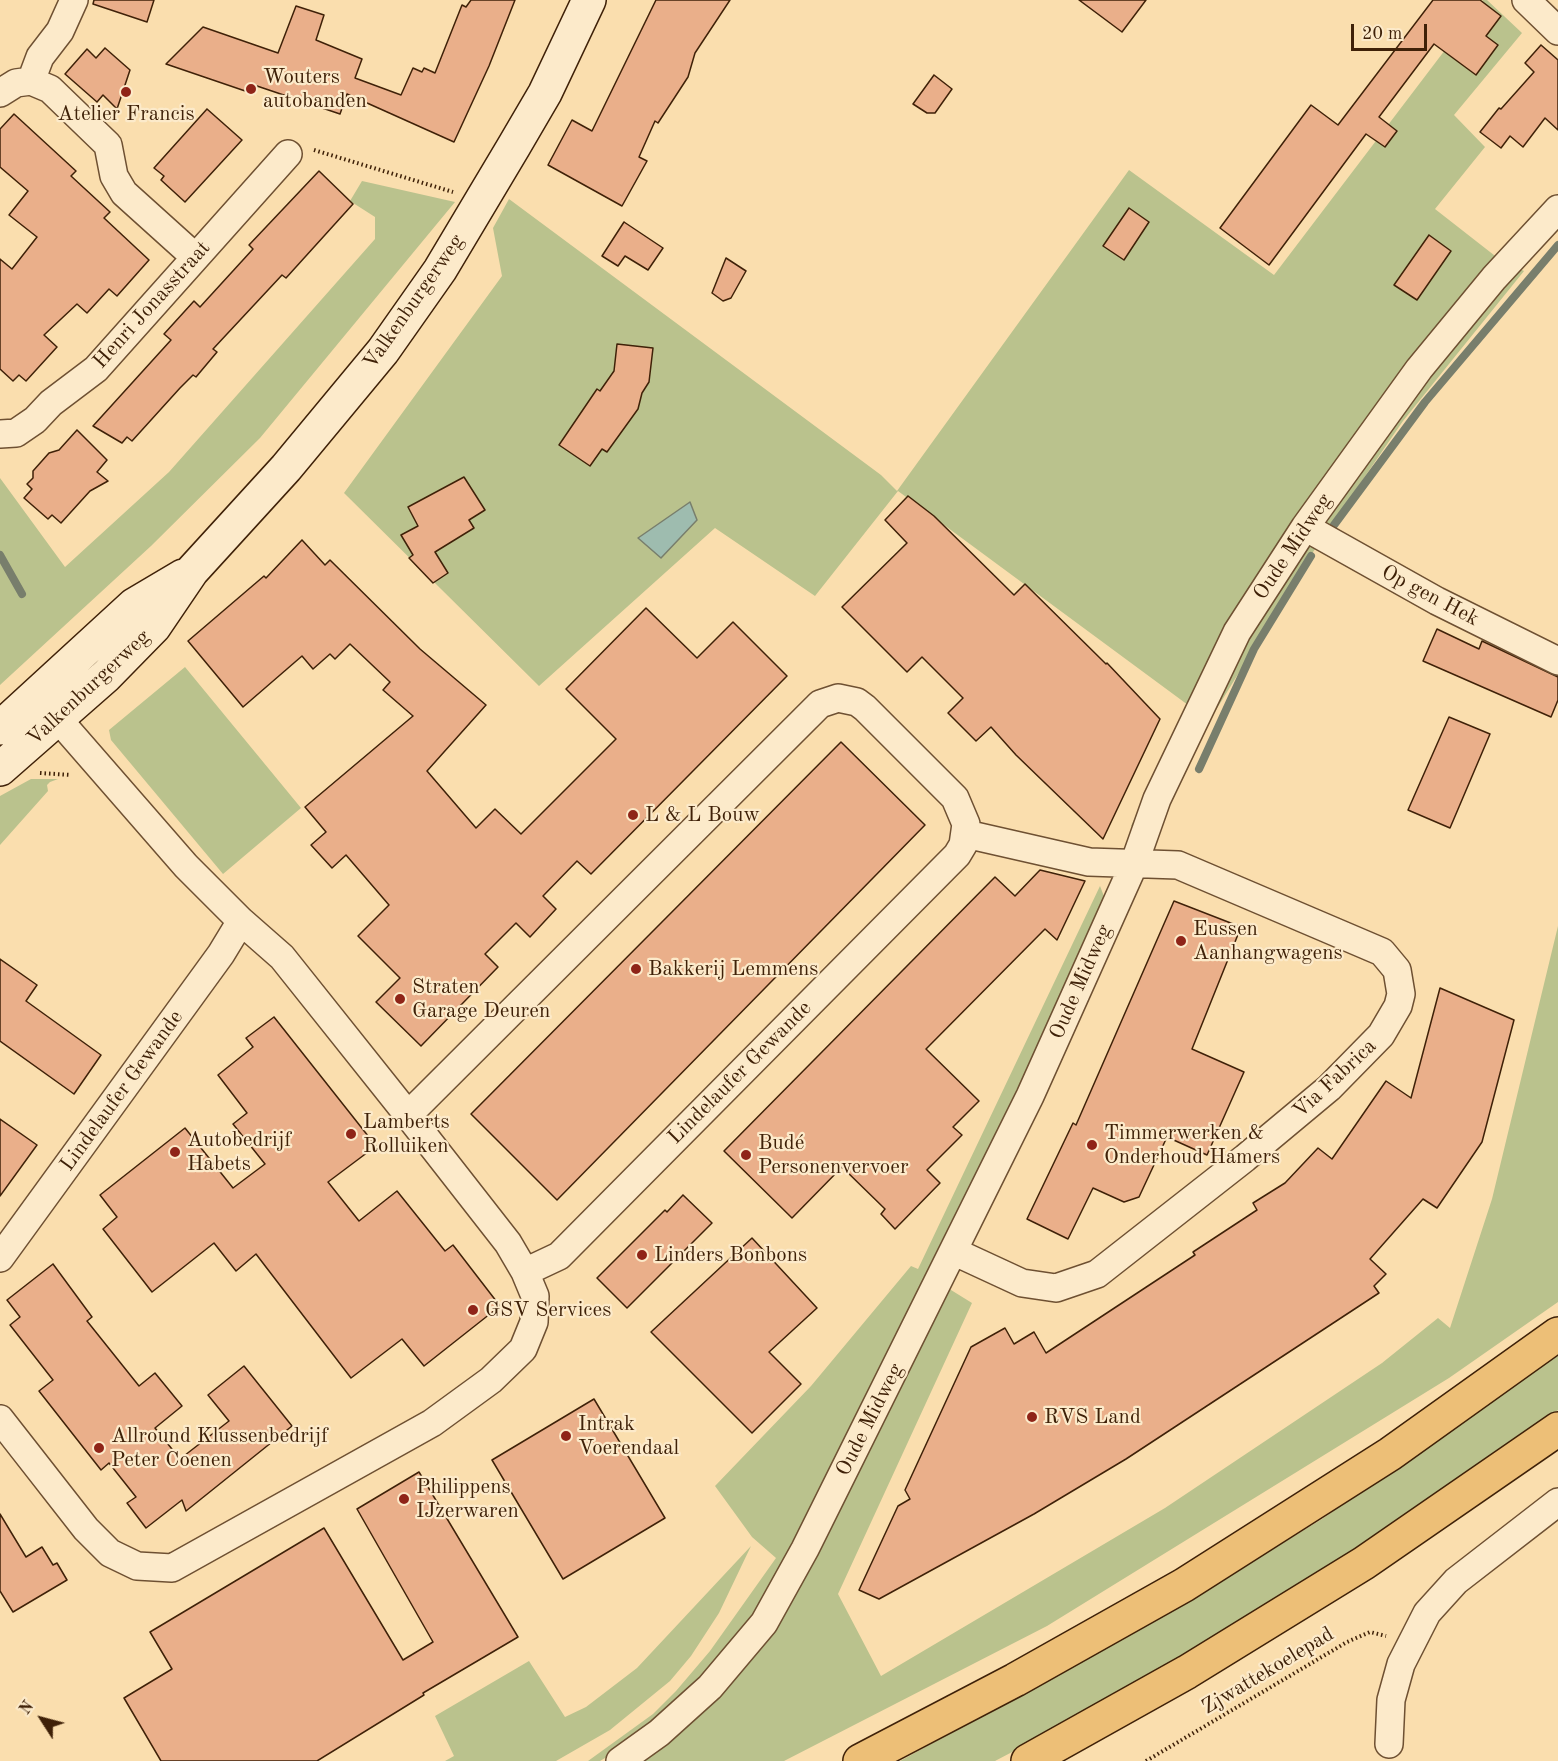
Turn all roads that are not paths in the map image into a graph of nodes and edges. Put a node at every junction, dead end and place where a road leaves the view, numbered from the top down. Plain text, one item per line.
1 (74, 0) edge
2 (590, 0) edge
3 (1526, 0) edge
4 (1558, 31) edge
5 (31, 81) junction
6 (0, 93) edge
7 (288, 153) road end
8 (1558, 209) edge
9 (195, 257) junction
10 (0, 434) edge
11 (1305, 527) junction
12 (192, 571) junction
13 (1558, 661) edge
14 (37, 694) junction
15 (58, 718) junction
16 (0, 728) edge
17 (0, 769) edge
18 (966, 834) junction
19 (1134, 864) junction
20 (241, 921) junction
21 (408, 1115) junction
22 (955, 1251) junction
23 (0, 1258) edge
24 (525, 1272) junction
25 (1558, 1334) edge
26 (0, 1419) edge
27 (1558, 1429) edge
28 (1558, 1502) edge
29 (1389, 1744) dead end
30 (620, 1761) edge
31 (860, 1761) edge
32 (1028, 1761) edge

1 - 5 street
2 - 12 main road, Valkenburgerweg
3 - 4 street
5 - 6 street
5 - 9 street
7 - 9 street, Henri Jonasstraat
8 - 11 street, Oude Midweg
9 - 10 street, Henri Jonasstraat
11 - 13 street, Op gen Hek
11 - 19 street, Oude Midweg
12 - 14 main road, Valkenburgerweg
12 - 15 main road, Valkenburgerweg
14 - 15 street
14 - 16 main road, Valkenburgerweg
15 - 17 main road, Valkenburgerweg
15 - 20 street
18 - 19 street
18 - 21 street
18 - 24 street, Lindelaufer Gewande
19 - 22 street, Oude Midweg
19 - 22 street, Via Fabrica
20 - 21 street
20 - 23 street, Lindelaufer Gewande
21 - 24 street
22 - 30 street, Oude Midweg
24 - 26 street
25 - 31 highway
27 - 32 highway
28 - 29 street

